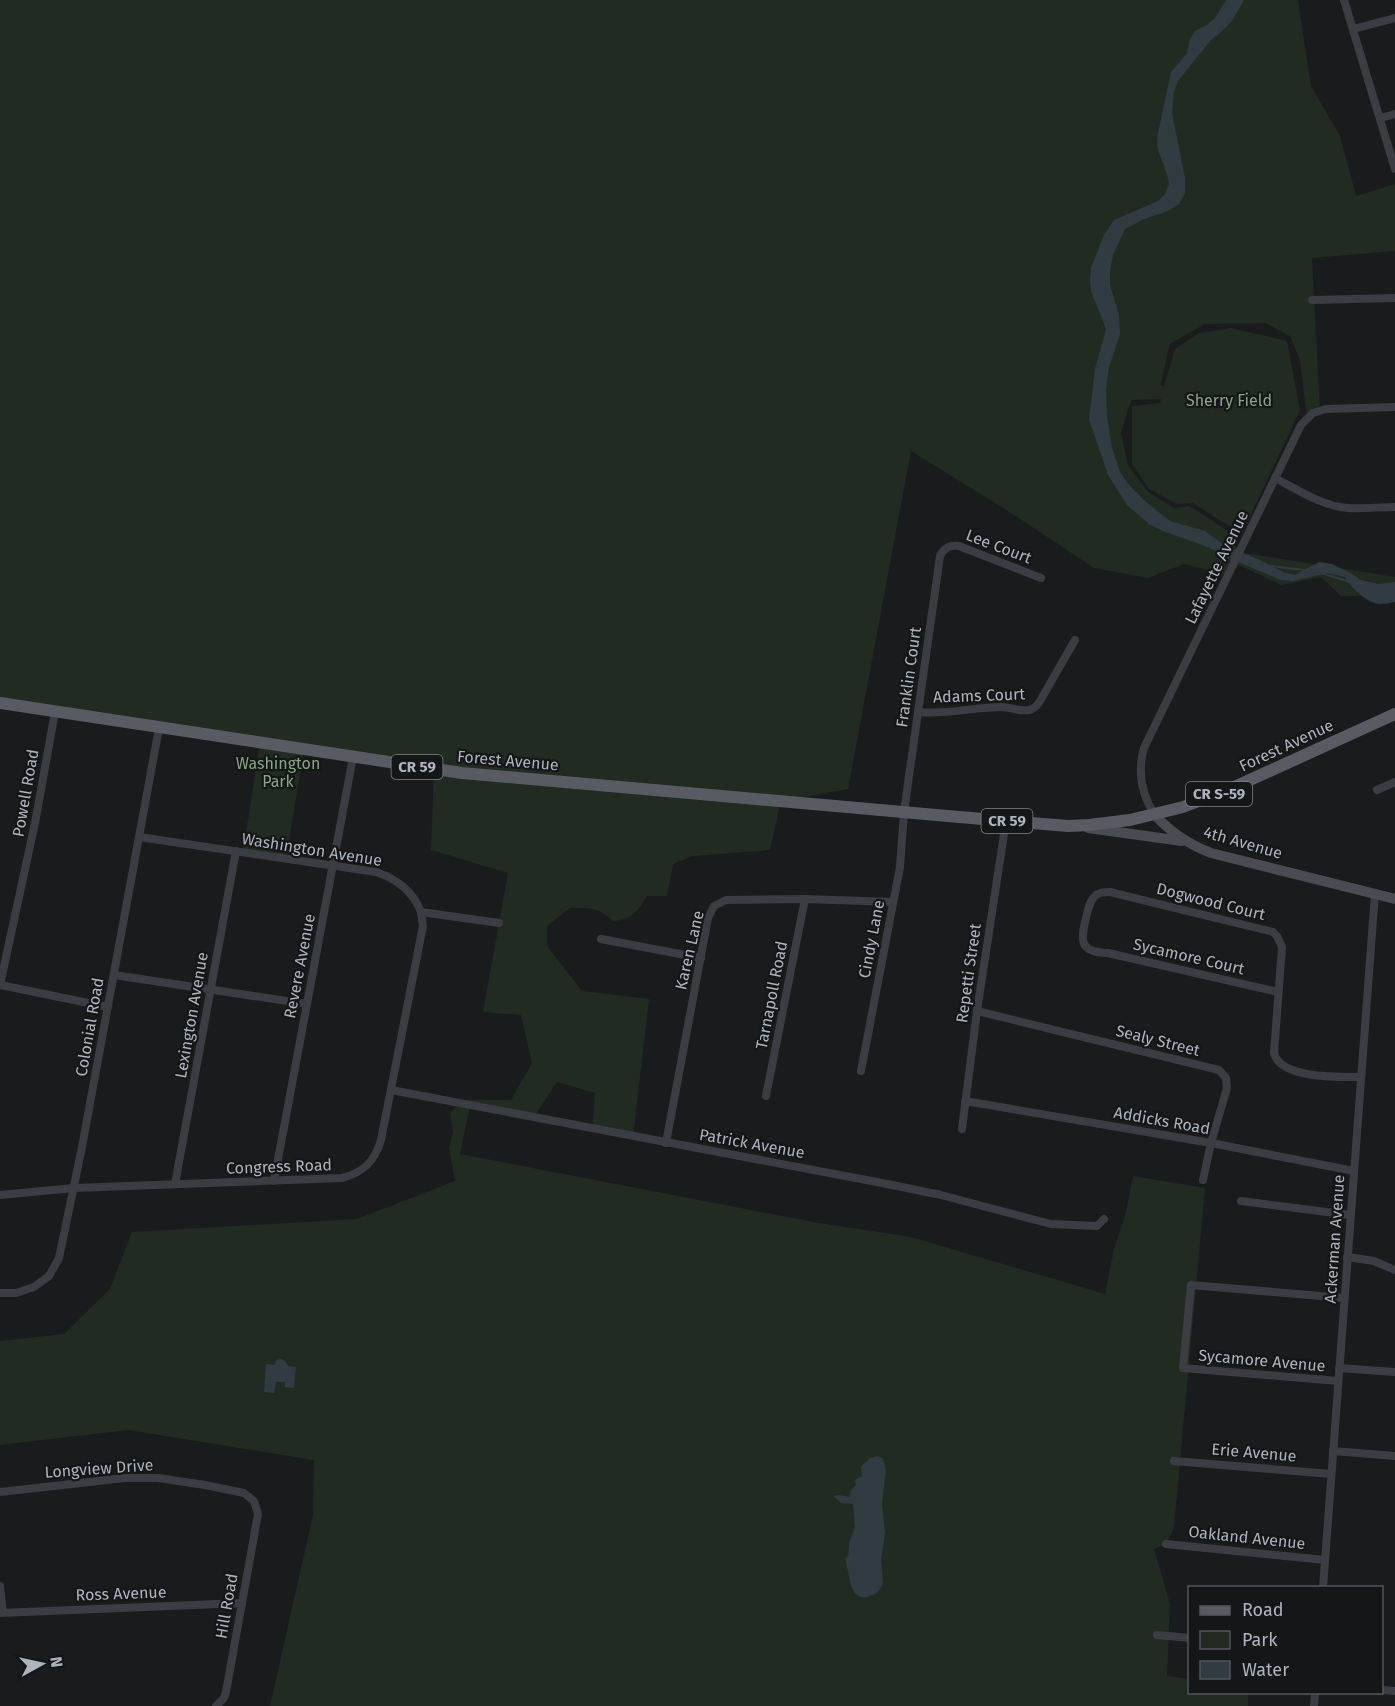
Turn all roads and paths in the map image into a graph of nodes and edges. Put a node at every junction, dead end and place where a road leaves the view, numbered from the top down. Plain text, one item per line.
1 (1344, 0) edge
2 (1395, 18) edge
3 (1353, 29) junction
4 (1395, 114) edge
5 (1380, 118) junction
6 (1395, 169) edge
7 (1395, 298) edge
8 (1312, 300) dead end
9 (1395, 407) edge
10 (1275, 478) junction
11 (1395, 507) edge
12 (946, 548) joint
13 (1041, 578) dead end
14 (1075, 640) dead end
15 (0, 703) edge
16 (55, 712) junction
17 (918, 712) junction
18 (1395, 714) edge
19 (159, 728) junction
20 (353, 757) junction
21 (1395, 782) edge
22 (1377, 790) dead end
23 (904, 812) junction
24 (1155, 815) junction
25 (1006, 821) junction
26 (1068, 826) junction
27 (139, 837) junction
28 (1185, 842) junction
29 (236, 851) junction
30 (333, 866) junction
31 (1375, 893) junction
32 (1395, 899) edge
33 (805, 900) junction
34 (893, 902) junction
35 (422, 912) junction
36 (499, 923) dead end
37 (601, 939) dead end
38 (1093, 952) joint
39 (701, 958) junction
40 (114, 975) junction
41 (0, 985) edge
42 (210, 990) junction
43 (1278, 992) junction
44 (307, 1004) junction
45 (108, 1007) junction
46 (976, 1011) junction
47 (861, 1071) dead end
48 (1361, 1077) junction
49 (391, 1090) junction
50 (766, 1096) dead end
51 (965, 1101) junction
52 (962, 1129) dead end
53 (666, 1143) junction
54 (1211, 1143) junction
55 (1354, 1171) junction
56 (1203, 1180) dead end
57 (274, 1181) junction
58 (175, 1184) junction
59 (74, 1188) junction
60 (0, 1195) edge
61 (1241, 1201) dead end
62 (1350, 1215) junction
63 (1104, 1220) dead end
64 (1347, 1257) junction
65 (1395, 1270) edge
66 (0, 1293) edge
67 (1344, 1298) junction
68 (1339, 1368) junction
69 (1395, 1372) edge
70 (1338, 1381) junction
71 (1333, 1451) junction
72 (1395, 1456) edge
73 (1174, 1461) dead end
74 (1331, 1474) junction
75 (0, 1492) edge
76 (258, 1515) joint
77 (1166, 1544) dead end
78 (1325, 1560) junction
79 (0, 1586) edge
80 (1323, 1586) edge
81 (242, 1603) junction
82 (1, 1613) edge
83 (1158, 1635) dead end
84 (1188, 1638) edge
85 (218, 1704) edge

1 - 3 street
2 - 3 street
3 - 5 street
4 - 5 street
5 - 6 street
7 - 8 street
9 - 10 street, Lafayette Avenue
10 - 11 street
10 - 24 street, Lafayette Avenue
12 - 13 street, Lee Court
12 - 17 street, Franklin Court
14 - 17 street, Adams Court
15 - 16 main road, Forest Avenue / CR 59
16 - 19 main road, Forest Avenue / CR 59
16 - 41 street, Powell Road
17 - 23 street, Franklin Court
18 - 24 main road, Forest Avenue / CR S-59
19 - 20 main road, Forest Avenue / CR 59
19 - 27 street, Colonial Road
20 - 23 main road, Forest Avenue / CR 59
20 - 30 street, Revere Avenue
21 - 22 street
23 - 25 main road, CR 59
23 - 34 street, Cindy Lane
24 - 26 main road, CR 59
24 - 28 main road, 4th Avenue
25 - 26 main road, CR 59
25 - 46 street, Repetti Street
26 - 28 main road
27 - 29 street, Washington Avenue
27 - 40 street, Colonial Road
28 - 31 main road, 4th Avenue
29 - 30 street, Washington Avenue
29 - 42 street, Lexington Avenue
30 - 35 street, Washington Avenue
30 - 44 street, Revere Avenue
31 - 32 main road, 4th Avenue
31 - 48 street, Ackerman Avenue
33 - 34 street, Karen Lane
33 - 39 street, Karen Lane
33 - 50 street, Tarnapoll Road
34 - 47 street, Cindy Lane
35 - 36 street
35 - 49 street, Congress Road
37 - 39 street
38 - 43 street, Sycamore Court
38 - 43 street, Dogwood Court
39 - 53 street, Karen Lane
40 - 42 street
40 - 45 street, Colonial Road
41 - 45 street
42 - 44 street
42 - 58 street, Lexington Avenue
43 - 48 street, Dogwood Court
44 - 57 street, Revere Avenue
45 - 59 street, Colonial Road
46 - 51 street, Repetti Street
46 - 54 street, Sealy Street
48 - 55 street, Ackerman Avenue
49 - 53 street, Patrick Avenue
49 - 57 street, Congress Road
51 - 52 street, Repetti Street
51 - 54 street, Addicks Road
53 - 63 street, Patrick Avenue
54 - 55 street, Addicks Road
54 - 56 street, Sealy Street
55 - 62 street, Ackerman Avenue
57 - 58 street, Congress Road
58 - 59 street, Congress Road
59 - 60 street, Congress Road
59 - 66 street, Colonial Road
61 - 62 street
62 - 64 street, Ackerman Avenue
64 - 65 street
64 - 67 street, Ackerman Avenue
67 - 68 street, Ackerman Avenue
67 - 70 street, Sycamore Avenue
68 - 69 street
68 - 70 street, Ackerman Avenue
70 - 71 street, Ackerman Avenue
71 - 72 street
71 - 74 street, Ackerman Avenue
73 - 74 street, Erie Avenue
74 - 78 street, Ackerman Avenue
75 - 76 street, Longview Drive
76 - 81 street, Hill Road
77 - 78 street, Oakland Avenue
78 - 80 street, Ackerman Avenue
79 - 82 street
81 - 82 street, Ross Avenue
81 - 85 street, Hill Road
83 - 84 street

